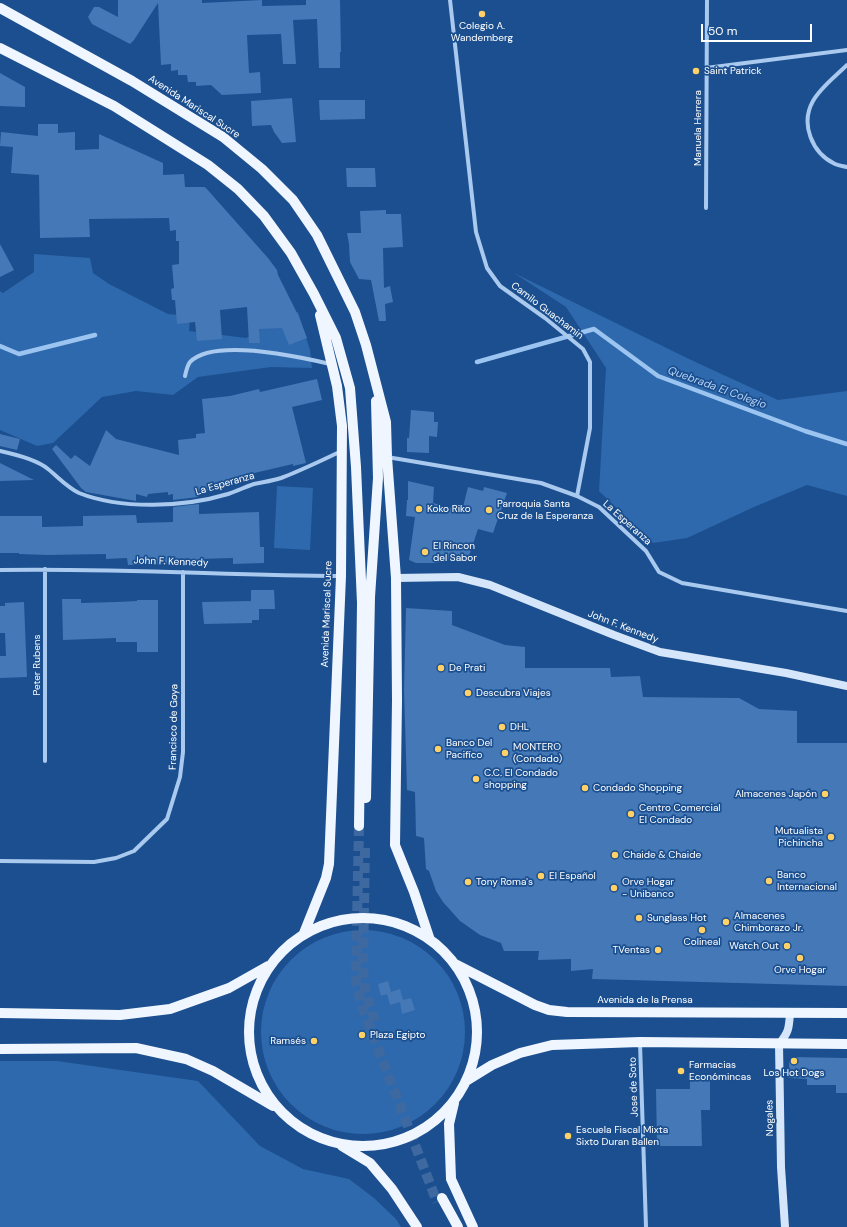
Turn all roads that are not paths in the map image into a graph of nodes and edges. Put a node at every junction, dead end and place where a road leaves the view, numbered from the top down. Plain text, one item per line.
1 (450, 0) edge
2 (707, 0) edge
3 (0, 8) edge
4 (0, 48) edge
5 (847, 50) edge
6 (847, 65) edge
7 (706, 68) junction
8 (847, 167) edge
9 (706, 208) dead end
10 (314, 294) junction
11 (333, 365) junction
12 (185, 376) dead end
13 (375, 383) junction
14 (0, 451) edge
15 (342, 451) junction
16 (387, 457) junction
17 (577, 496) junction
18 (45, 569) junction
19 (0, 570) edge
20 (183, 572) junction
21 (341, 576) junction
22 (396, 578) junction
23 (847, 611) edge
24 (847, 686) edge
25 (45, 761) dead end
26 (0, 861) edge
27 (304, 933) junction
28 (430, 940) junction
29 (455, 964) junction
30 (268, 966) junction
31 (790, 1013) junction
32 (847, 1013) edge
33 (0, 1014) edge
34 (640, 1042) junction
35 (778, 1044) junction
36 (847, 1044) edge
37 (0, 1049) edge
38 (466, 1081) junction
39 (455, 1100) junction
40 (277, 1108) junction
41 (341, 1145) junction
42 (417, 1227) edge
43 (450, 1227) edge
44 (458, 1227) edge
45 (473, 1227) edge
46 (646, 1227) edge
47 (785, 1227) edge

1 - 17 street, Camilo Guachamin
2 - 7 street, Manuela Herrera
3 - 13 main road, Avenida Mariscal Sucre
4 - 10 main road, Avenida Mariscal Sucre
5 - 7 street
6 - 8 street
7 - 9 street, Manuela Herrera
10 - 11 main road, Avenida Mariscal Sucre
10 - 13 main road, Avenida Mariscal Sucre
11 - 12 street
11 - 15 main road, Avenida Mariscal Sucre
13 - 16 main road, Avenida Mariscal Sucre
14 - 15 street, La Esperanza
15 - 21 main road, Avenida Mariscal Sucre
16 - 17 street, La Esperanza
16 - 22 main road, Avenida Mariscal Sucre
17 - 23 street, La Esperanza
18 - 19 street, John F. Kennedy
18 - 20 street, John F. Kennedy
18 - 25 street, Peter Rubens
20 - 21 street, John F. Kennedy
20 - 26 street, Francisco de Goya
21 - 27 main road, Avenida Mariscal Sucre
22 - 24 main road, John F. Kennedy
22 - 28 main road, Avenida Mariscal Sucre
27 - 28 main road
27 - 30 main road
28 - 29 main road
29 - 31 main road, Avenida de la Prensa
29 - 38 main road
30 - 33 main road
30 - 40 main road
31 - 32 main road, Avenida de la Prensa
31 - 35 main road
34 - 35 main road
34 - 38 main road
34 - 46 street, Jose de Soto
35 - 36 main road
35 - 47 main road, Nogales
37 - 40 main road
38 - 39 main road
39 - 41 main road
39 - 45 main road
40 - 41 main road
41 - 42 main road
43 - 44 main road

